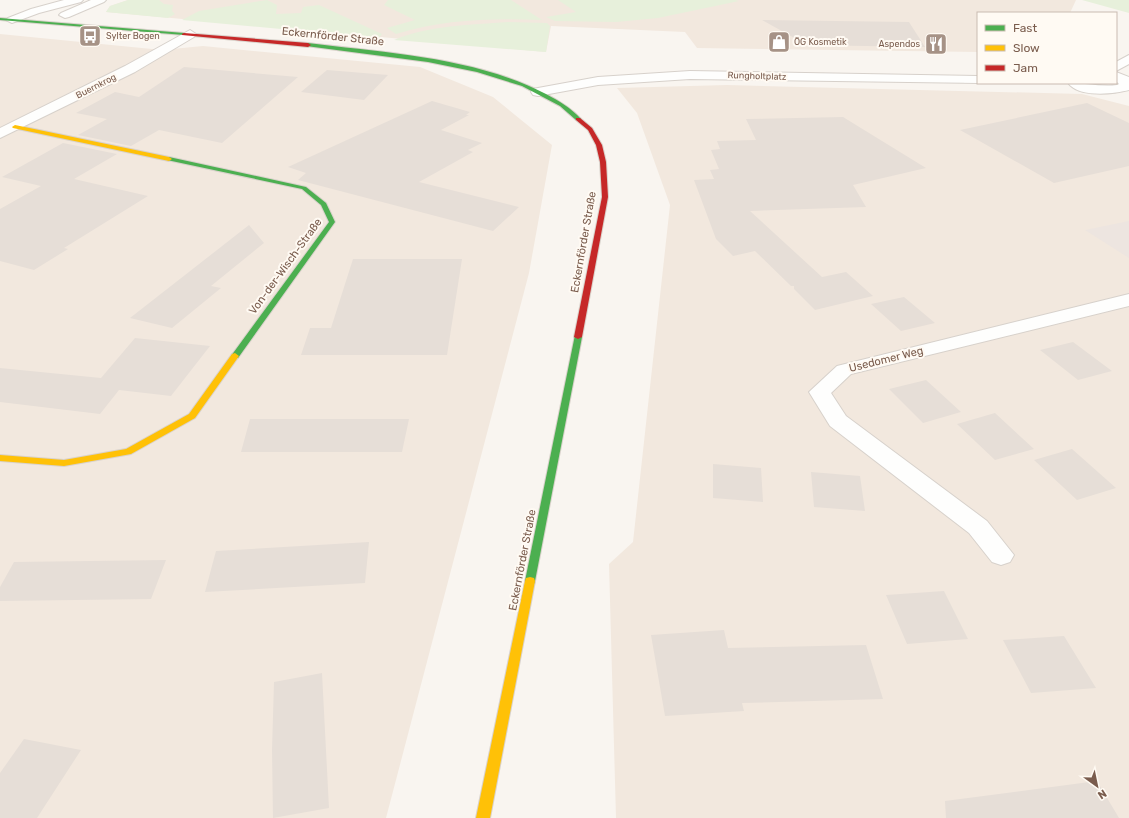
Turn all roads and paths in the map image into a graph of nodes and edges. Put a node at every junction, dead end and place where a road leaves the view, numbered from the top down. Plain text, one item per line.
1 (77, 0) edge
2 (100, 0) edge
3 (0, 19) edge
4 (12, 20) junction
5 (50, 23) junction
6 (190, 34) junction
7 (1129, 59) edge
8 (1117, 66) edge
9 (1117, 76) edge
10 (977, 80) edge
11 (1078, 84) edge
12 (538, 92) junction
13 (1123, 92) edge
14 (15, 127) junction
15 (0, 134) edge
16 (1129, 300) edge
17 (0, 458) edge
18 (1000, 555) dead end
19 (482, 818) edge

1 - 4 street
2 - 5 street
3 - 4 street, Eckernförder Straße
4 - 5 street, Eckernförder Straße
5 - 6 street, Eckernförder Straße
6 - 12 street, Eckernförder Straße
6 - 14 street, Buernkrog
7 - 8 street
9 - 13 street
10 - 12 street, Rungholtplatz
11 - 13 street
12 - 19 street, Eckernförder Straße
14 - 15 street, Buernkrog
14 - 17 street, Von-der-Wisch-Straße
16 - 18 street, Usedomer Weg

